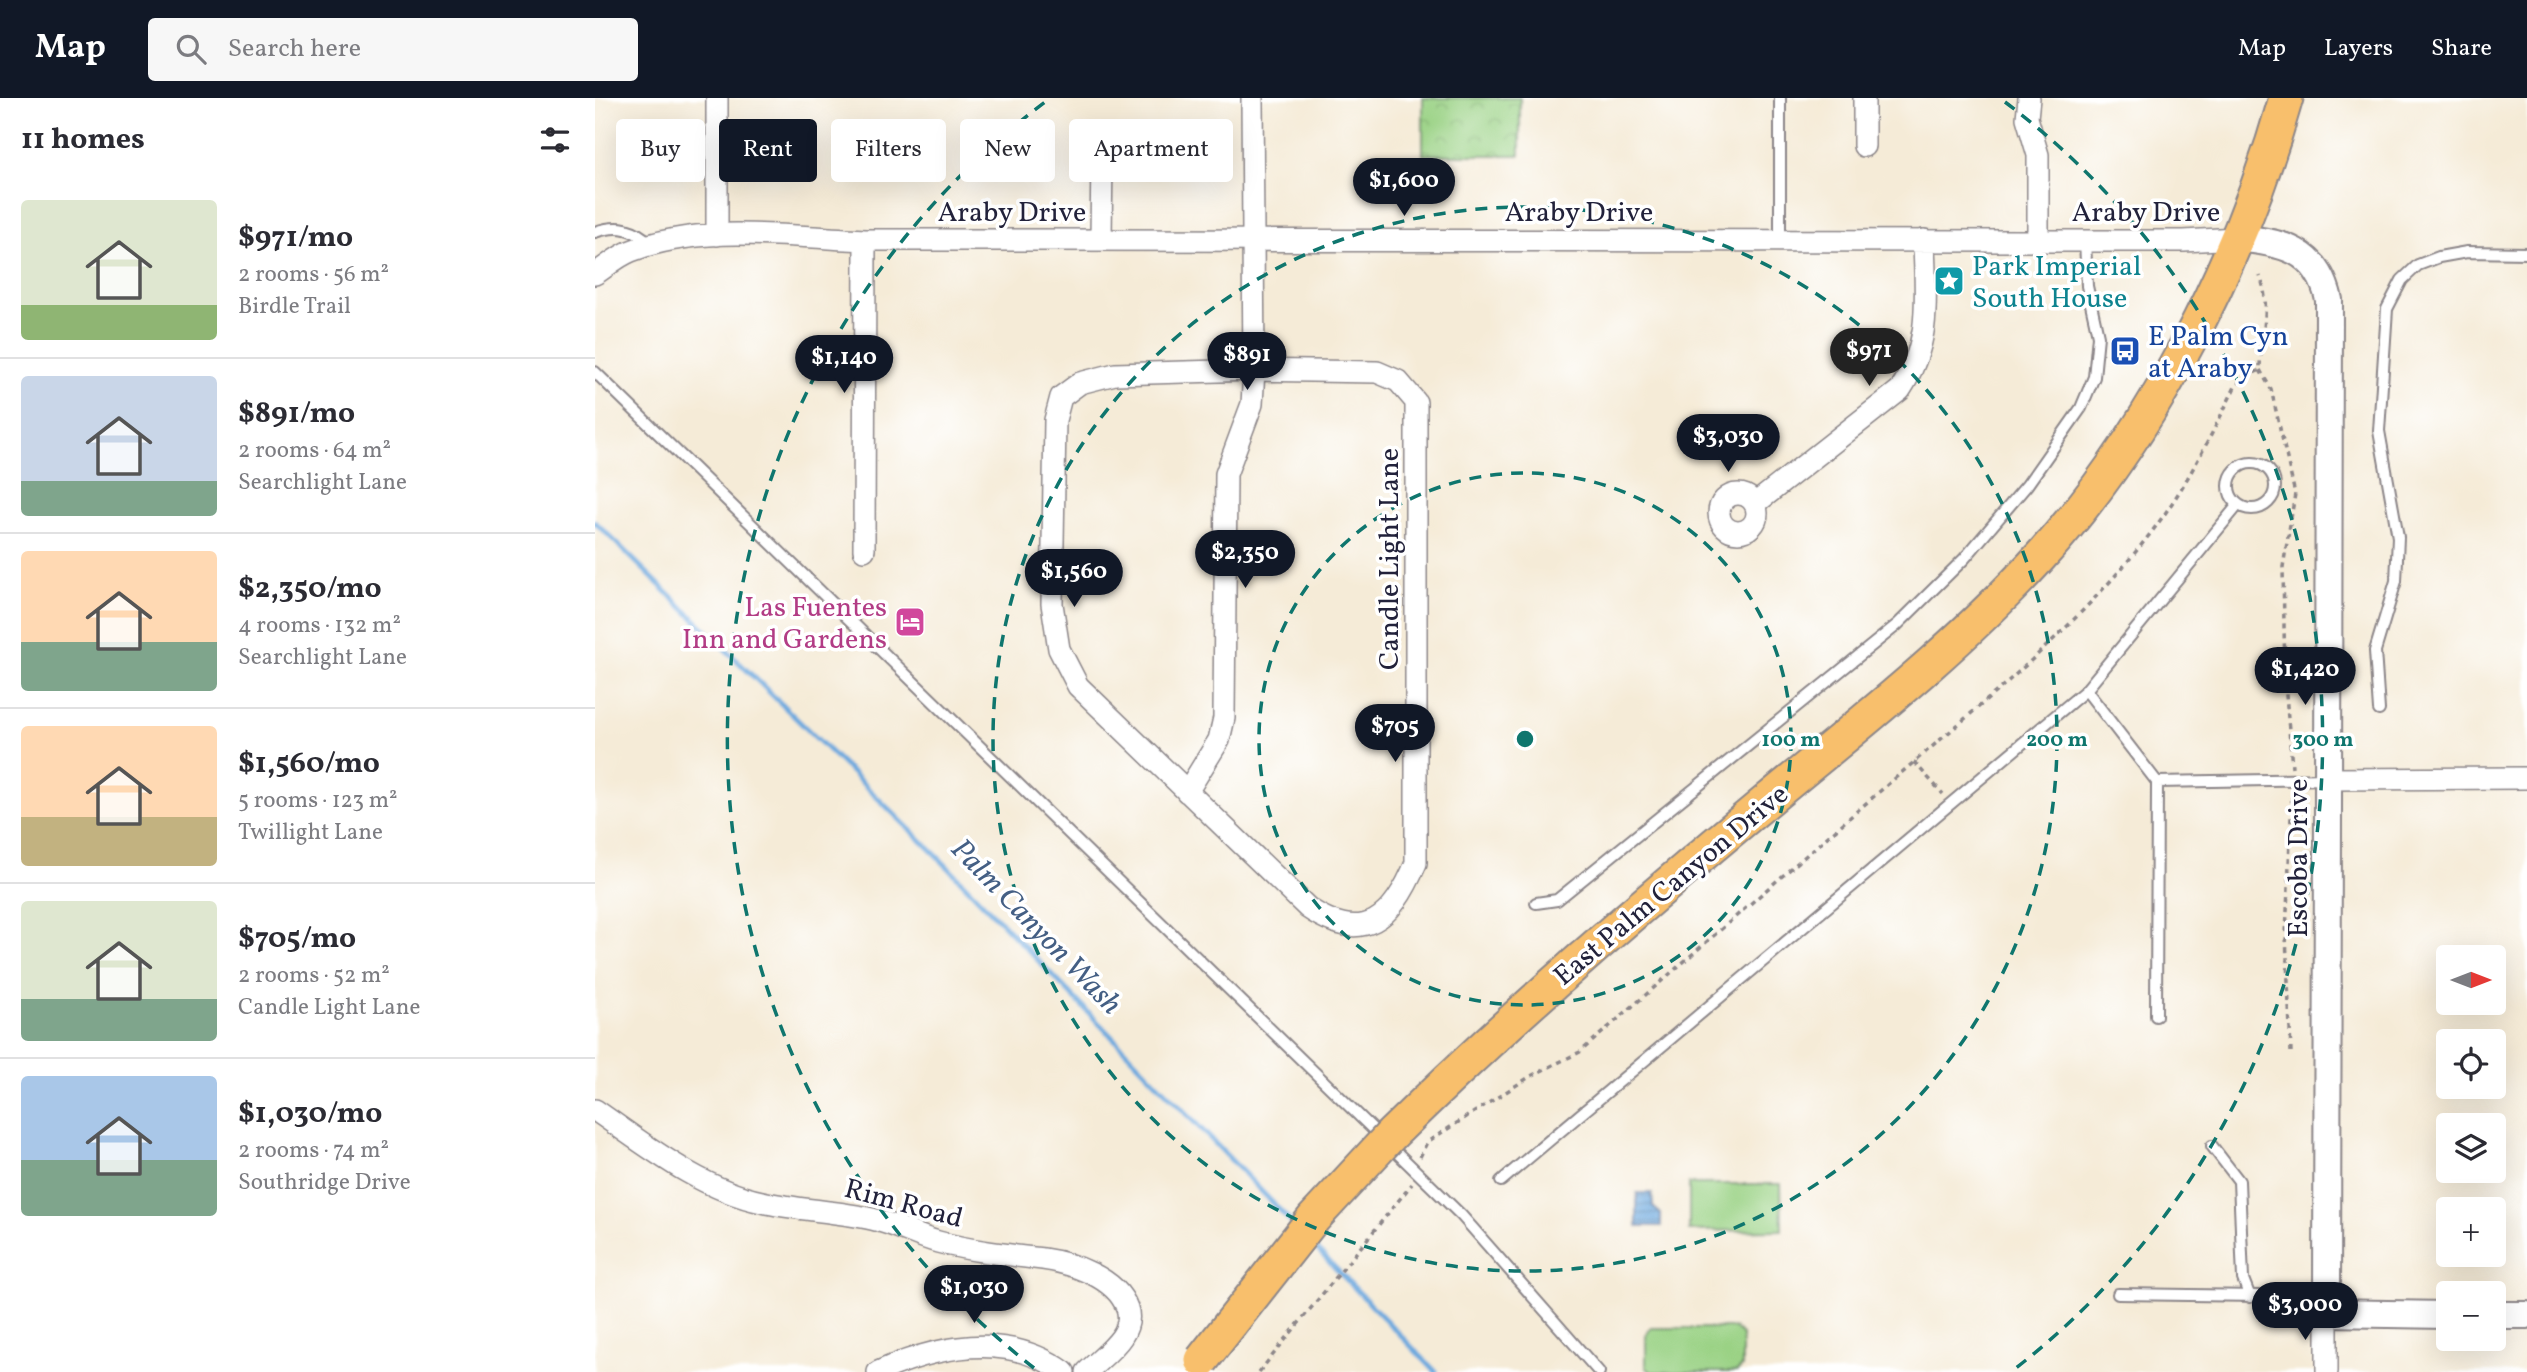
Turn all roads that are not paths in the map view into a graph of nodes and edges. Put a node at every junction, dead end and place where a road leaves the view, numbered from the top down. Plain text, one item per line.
1 (717, 98) edge
2 (1252, 98) edge
3 (1780, 98) edge
4 (1864, 98) edge
5 (2029, 98) edge
6 (2286, 98) edge
7 (1864, 146) dead end
8 (1102, 182) edge
9 (595, 232) edge
10 (717, 235) junction
11 (2236, 238) junction
12 (1101, 239) junction
13 (1253, 239) junction
14 (2038, 239) junction
15 (865, 240) junction
16 (1780, 240) junction
17 (1924, 240) junction
18 (2085, 240) junction
19 (653, 244) junction
20 (2527, 253) edge
21 (595, 274) edge
22 (1254, 370) junction
23 (595, 372) edge
24 (1756, 503) dead end
25 (2238, 505) junction
26 (864, 550) dead end
27 (2086, 690) junction
28 (2379, 710) dead end
29 (2527, 778) edge
30 (2329, 779) junction
31 (2157, 782) junction
32 (1187, 792) junction
33 (1536, 903) dead end
34 (2156, 1016) dead end
35 (595, 1110) edge
36 (2212, 1146) dead end
37 (1501, 1181) dead end
38 (2118, 1294) dead end
39 (2250, 1297) junction
40 (2327, 1305) junction
41 (2436, 1314) edge
42 (2506, 1315) edge
43 (2527, 1315) edge
44 (1198, 1366) edge
45 (880, 1371) edge
46 (1064, 1372) edge
47 (1087, 1372) edge
48 (1599, 1372) edge
49 (2327, 1372) edge

1 - 10 street
2 - 13 street
3 - 16 lane
4 - 7 street
5 - 14 street
6 - 11 main road, East Palm Canyon Drive
8 - 12 street
9 - 19 lane
10 - 15 street, Araby Drive
10 - 19 street, Araby Drive
11 - 18 street, Araby Drive
11 - 30 street, Escoba Drive
11 - 44 main road, East Palm Canyon Drive, bridge
12 - 13 street, Araby Drive
12 - 15 street, Araby Drive
13 - 16 street, Araby Drive
13 - 22 street
14 - 17 street, Araby Drive
14 - 18 street, Araby Drive
15 - 26 street
16 - 17 street, Araby Drive
17 - 24 street
18 - 33 lane
19 - 21 street, Araby Drive
20 - 28 lane
22 - 32 street
22 - 32 street
22 - 32 street, Candle Light Lane
23 - 48 lane
25 - 25 lane
25 - 27 lane
27 - 31 lane
27 - 37 lane
29 - 30 street
30 - 31 lane
30 - 40 street, Escoba Drive
31 - 34 lane
35 - 47 street, Rim Road
36 - 39 lane
38 - 39 lane
39 - 40 lane
40 - 41 street
40 - 49 street, Escoba Drive
42 - 43 street
45 - 46 street

